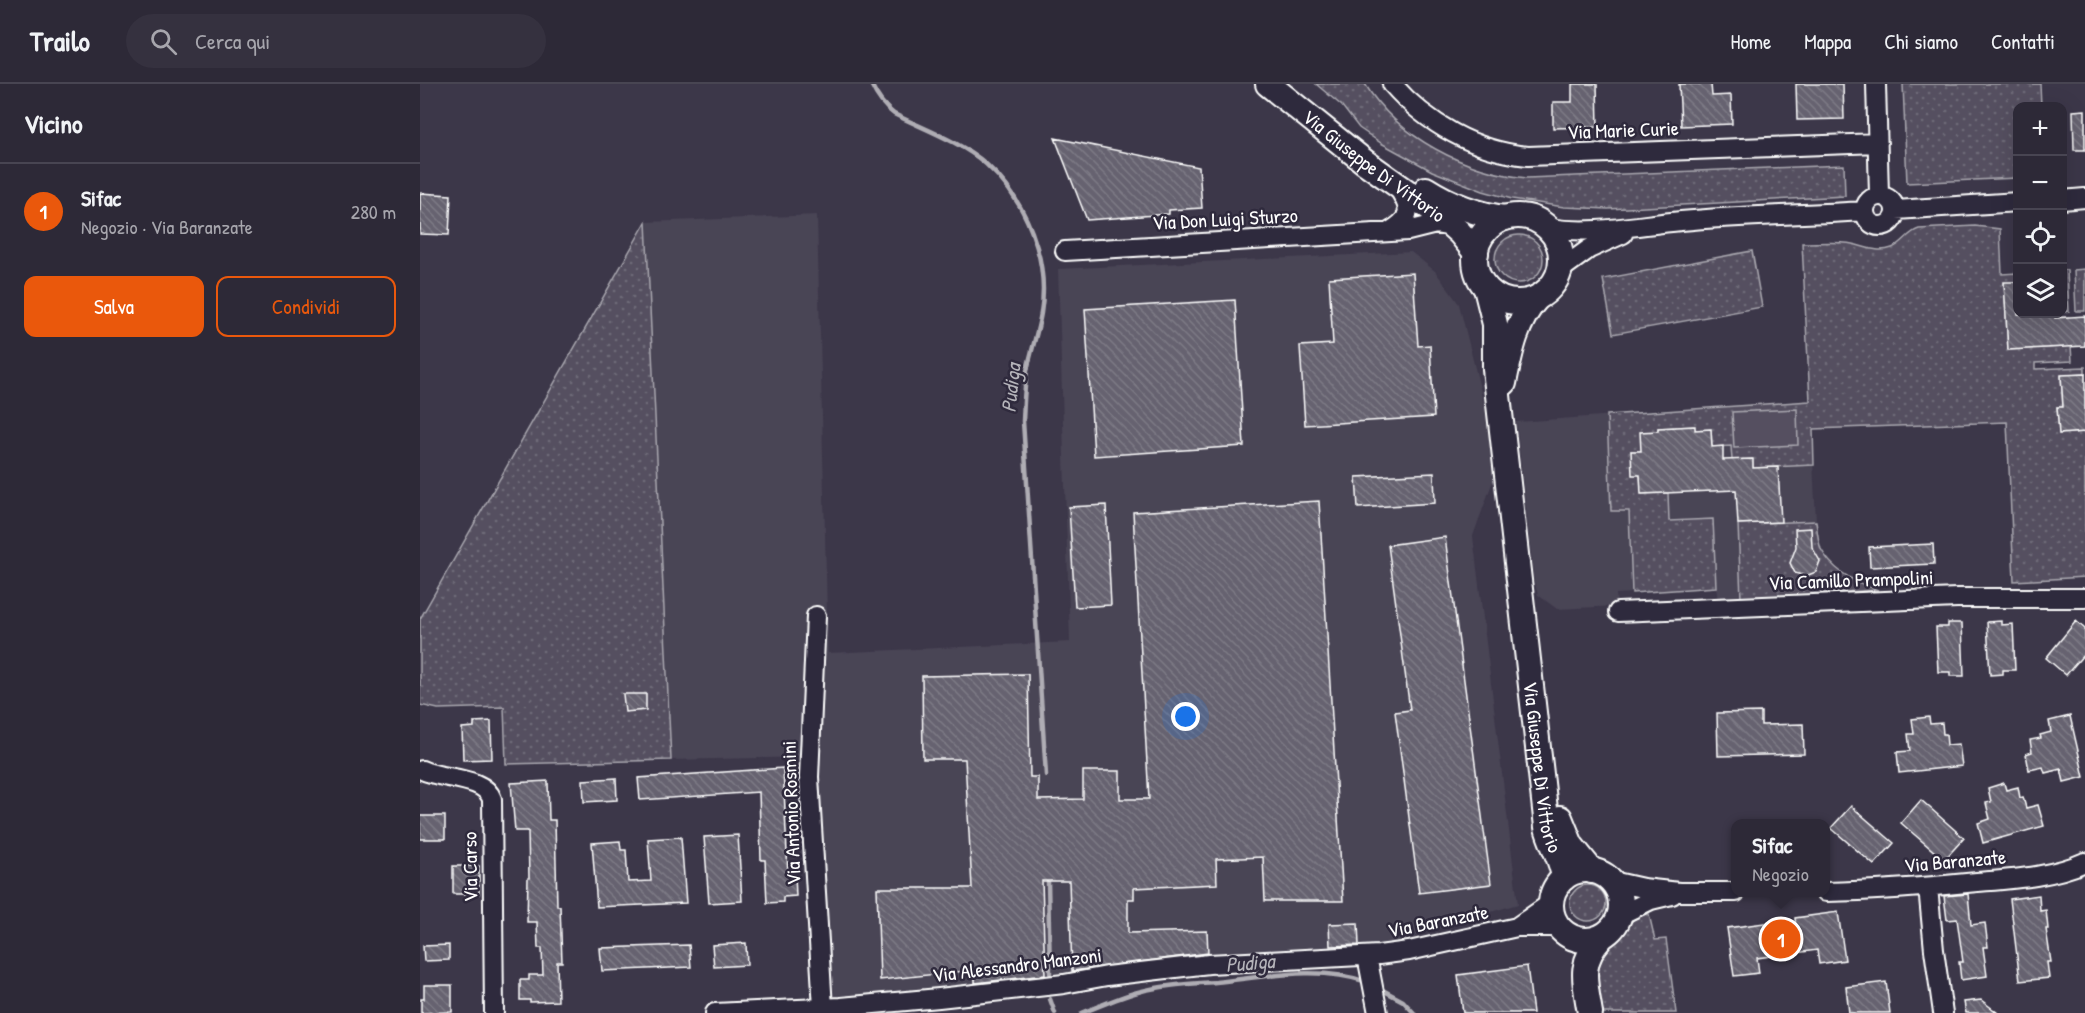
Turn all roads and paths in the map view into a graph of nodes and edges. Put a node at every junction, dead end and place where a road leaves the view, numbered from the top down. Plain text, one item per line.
1 (1268, 84) edge
2 (1288, 84) edge
3 (1392, 84) edge
4 (1876, 84) edge
5 (1878, 143) junction
6 (1396, 184) junction
7 (1880, 195) junction
8 (2085, 198) edge
9 (2067, 200) edge
10 (2013, 202) edge
11 (1896, 210) junction
12 (1865, 212) junction
13 (1505, 218) junction
14 (1454, 227) junction
15 (1643, 227) junction
16 (1548, 228) junction
17 (1389, 232) junction
18 (1065, 251) dead end
19 (1476, 252) junction
20 (1560, 270) junction
21 (1486, 288) junction
22 (1538, 298) junction
23 (1500, 403) junction
24 (2085, 598) edge
25 (1618, 612) dead end
26 (816, 616) dead end
27 (1528, 654) junction
28 (422, 770) dead end
29 (2085, 862) edge
30 (1602, 876) junction
31 (1564, 878) junction
32 (1928, 887) junction
33 (1679, 892) junction
34 (1731, 892) edge
35 (1830, 892) edge
36 (1551, 903) junction
37 (1620, 915) junction
38 (1517, 927) junction
39 (1564, 932) junction
40 (1601, 938) junction
41 (1325, 958) joint
42 (1370, 969) junction
43 (1377, 1008) edge
44 (820, 1010) edge
45 (494, 1013) edge
46 (715, 1013) edge
47 (1575, 1013) edge
48 (1590, 1013) edge
49 (1943, 1013) edge

1 - 6 street, Via Giuseppe Di Vittorio
2 - 13 street, Via Giuseppe Di Vittorio
3 - 5 street, Via Marie Curie
4 - 5 street
5 - 7 street
6 - 14 street, Via Giuseppe Di Vittorio
6 - 17 street
7 - 11 street
7 - 12 street
8 - 9 street
10 - 11 street
11 - 12 street
12 - 15 street
13 - 16 street
13 - 19 street
14 - 17 street, Via Don Luigi Sturzo
14 - 19 street, Via Giuseppe Di Vittorio
15 - 16 street
15 - 20 street
16 - 20 street
17 - 18 street, Via Don Luigi Sturzo
19 - 21 street
20 - 22 street
21 - 22 street
21 - 23 street, Via Giuseppe Di Vittorio
22 - 23 street, Via Giuseppe Di Vittorio
23 - 27 street, Via Giuseppe Di Vittorio
24 - 25 street, Via Camillo Prampolini
26 - 44 street, Via Antonio Rosmini
27 - 30 street, Via Giuseppe Di Vittorio
27 - 31 street, Via Giuseppe Di Vittorio
28 - 45 street, Via Carso
29 - 32 street, Via Baranzate
30 - 31 street
30 - 33 street
30 - 37 street
31 - 36 street
32 - 35 street, Via Baranzate
32 - 49 street
33 - 34 street
33 - 37 street
36 - 38 street, Via Baranzate
36 - 39 street
37 - 40 street
38 - 39 street, Via Baranzate
38 - 42 street, Via Baranzate
39 - 40 street
39 - 47 street
40 - 48 street
41 - 42 street, Via Baranzate
41 - 44 street, Via Alessandro Manzoni
42 - 43 street
44 - 46 street, Via Alessandro Manzoni

